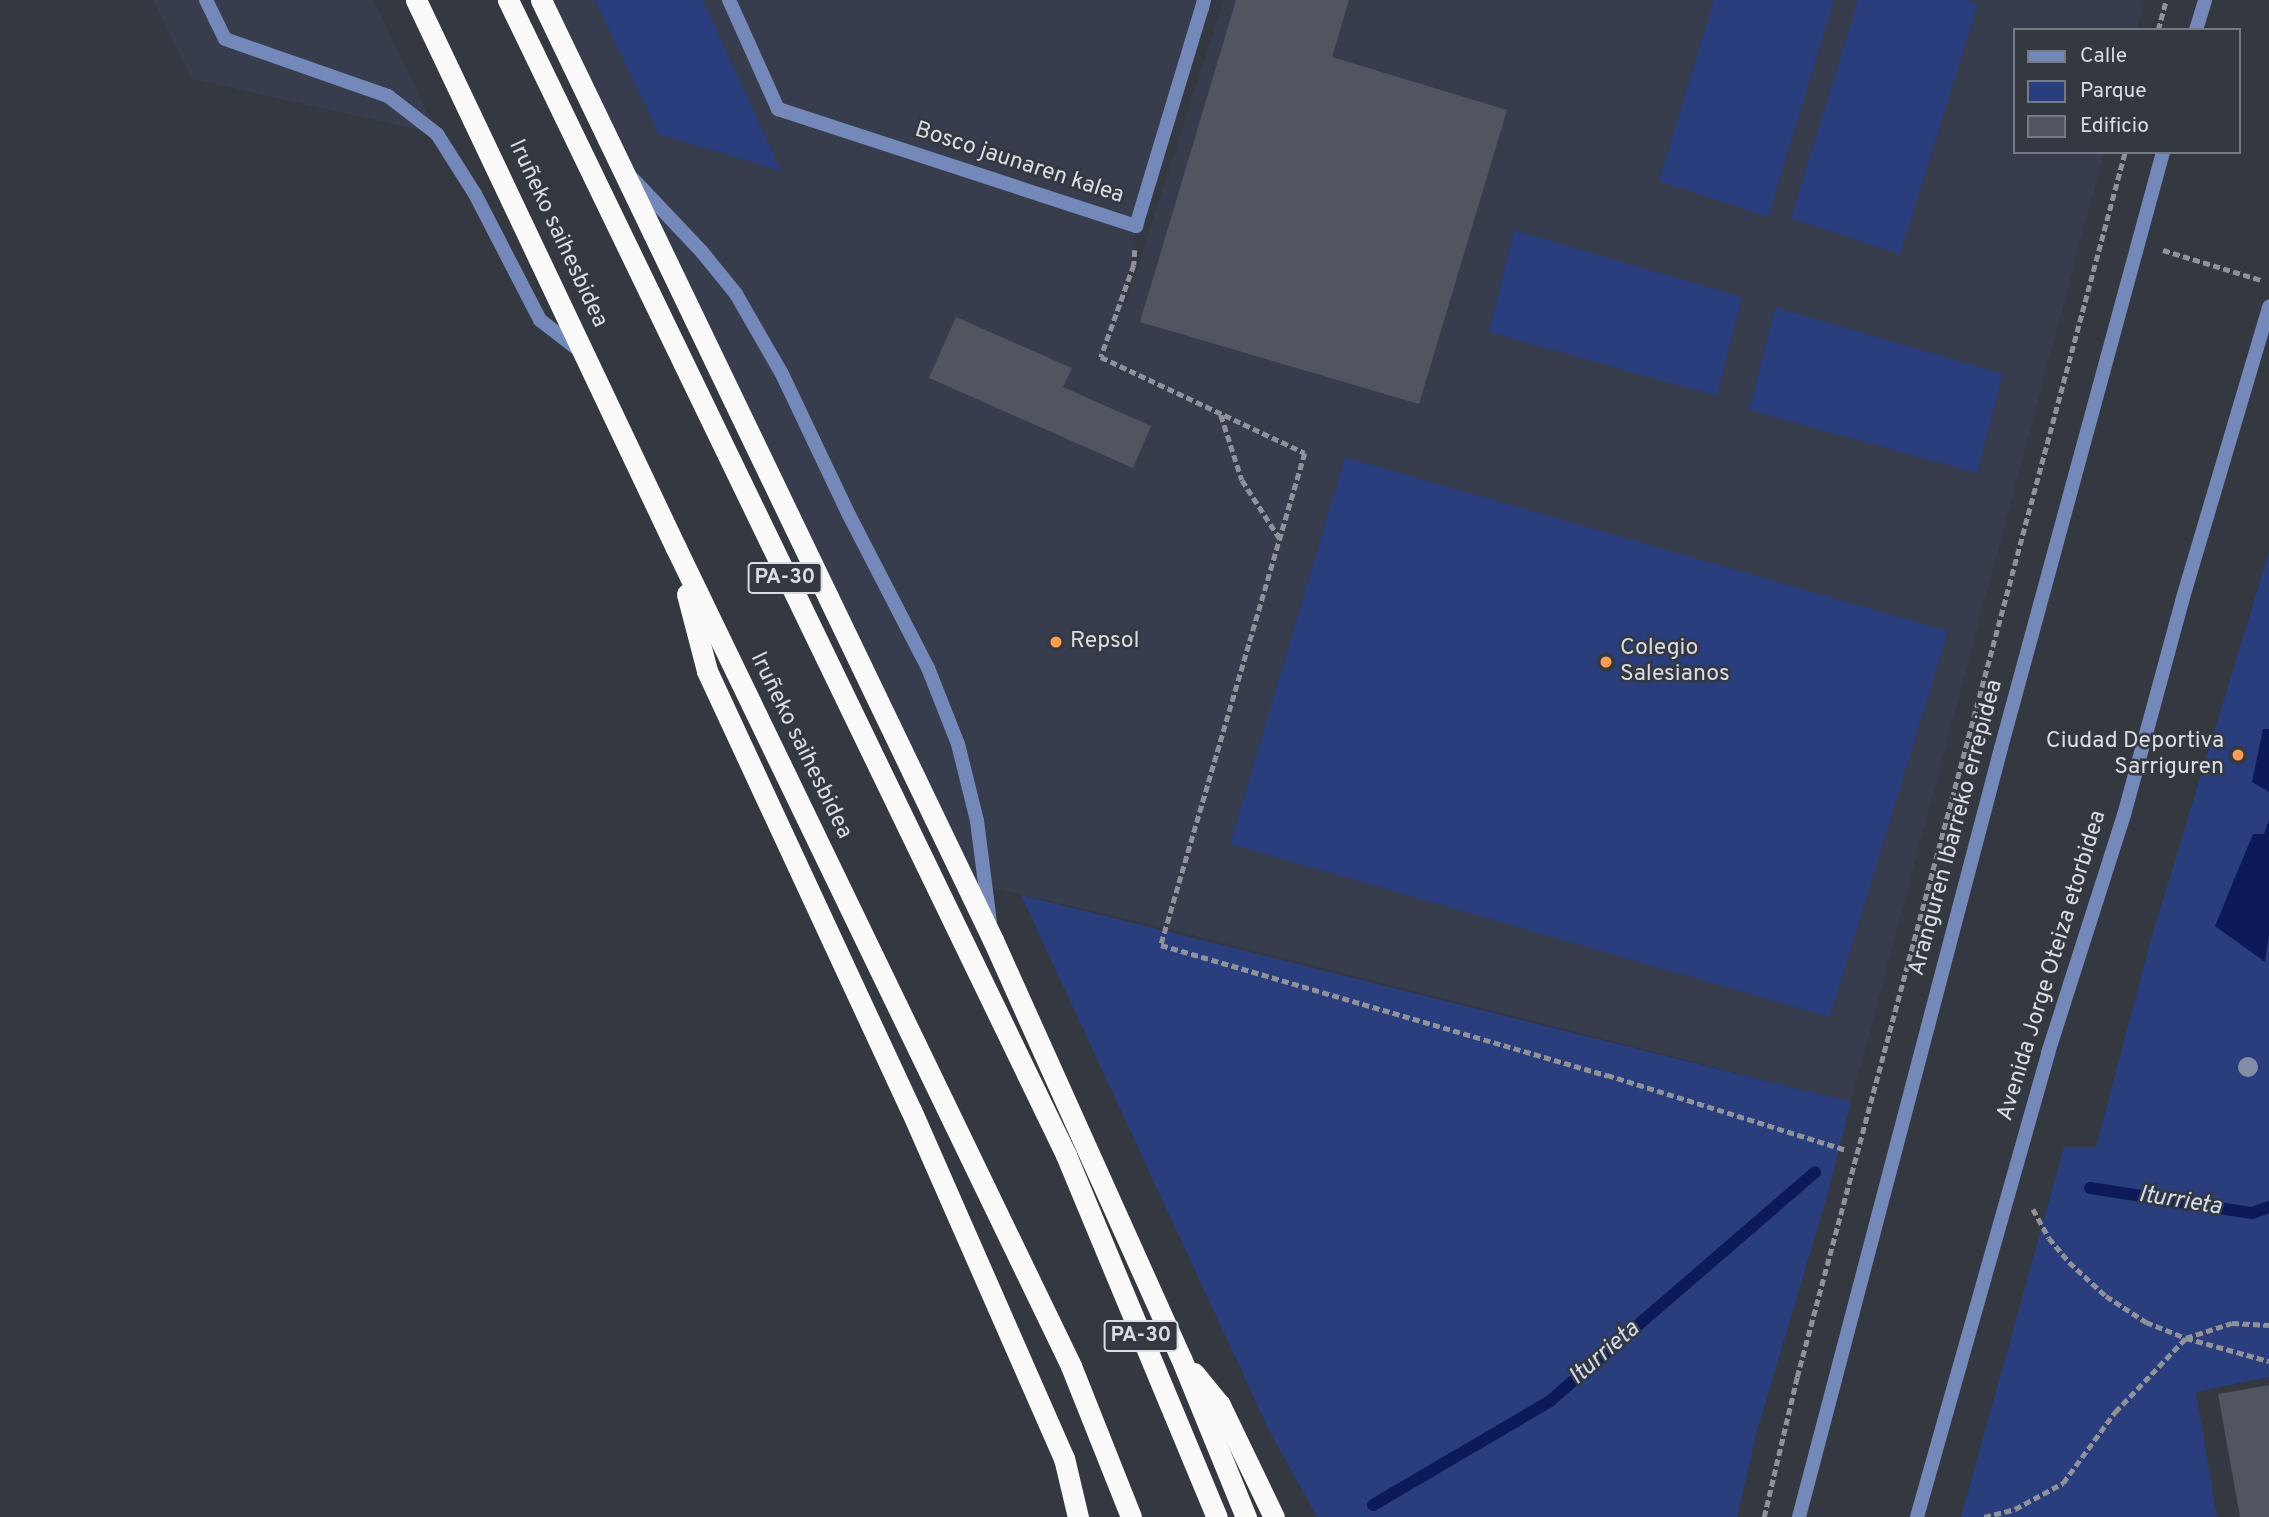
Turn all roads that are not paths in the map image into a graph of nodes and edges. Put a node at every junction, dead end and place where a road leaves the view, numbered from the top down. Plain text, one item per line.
1 (206, 0) edge
2 (416, 0) edge
3 (508, 0) edge
4 (541, 0) edge
5 (729, 0) edge
6 (2204, 0) edge
7 (1203, 4) edge
8 (2197, 28) edge
9 (2162, 154) edge
10 (620, 164) junction
11 (2269, 307) edge
12 (585, 355) junction
13 (676, 548) junction
14 (993, 940) junction
15 (1181, 1358) junction
16 (1078, 1517) edge
17 (1131, 1517) edge
18 (1217, 1517) edge
19 (1246, 1517) edge
20 (1275, 1517) edge
21 (1799, 1517) edge
22 (1917, 1517) edge

1 - 12 street
2 - 12 highway, Iruñeko saihesbidea
3 - 18 highway, PA-30
4 - 10 highway
5 - 7 street, Bosco jaunaren kalea
6 - 8 street
9 - 21 street, Aranguren Ibarreko errepidea
10 - 14 highway
10 - 14 street
11 - 22 street, Avenida Jorge Oteiza etorbidea
12 - 13 highway, Iruñeko saihesbidea
13 - 16 highway
13 - 17 highway, Iruñeko saihesbidea
14 - 15 highway
15 - 19 highway
15 - 20 highway

